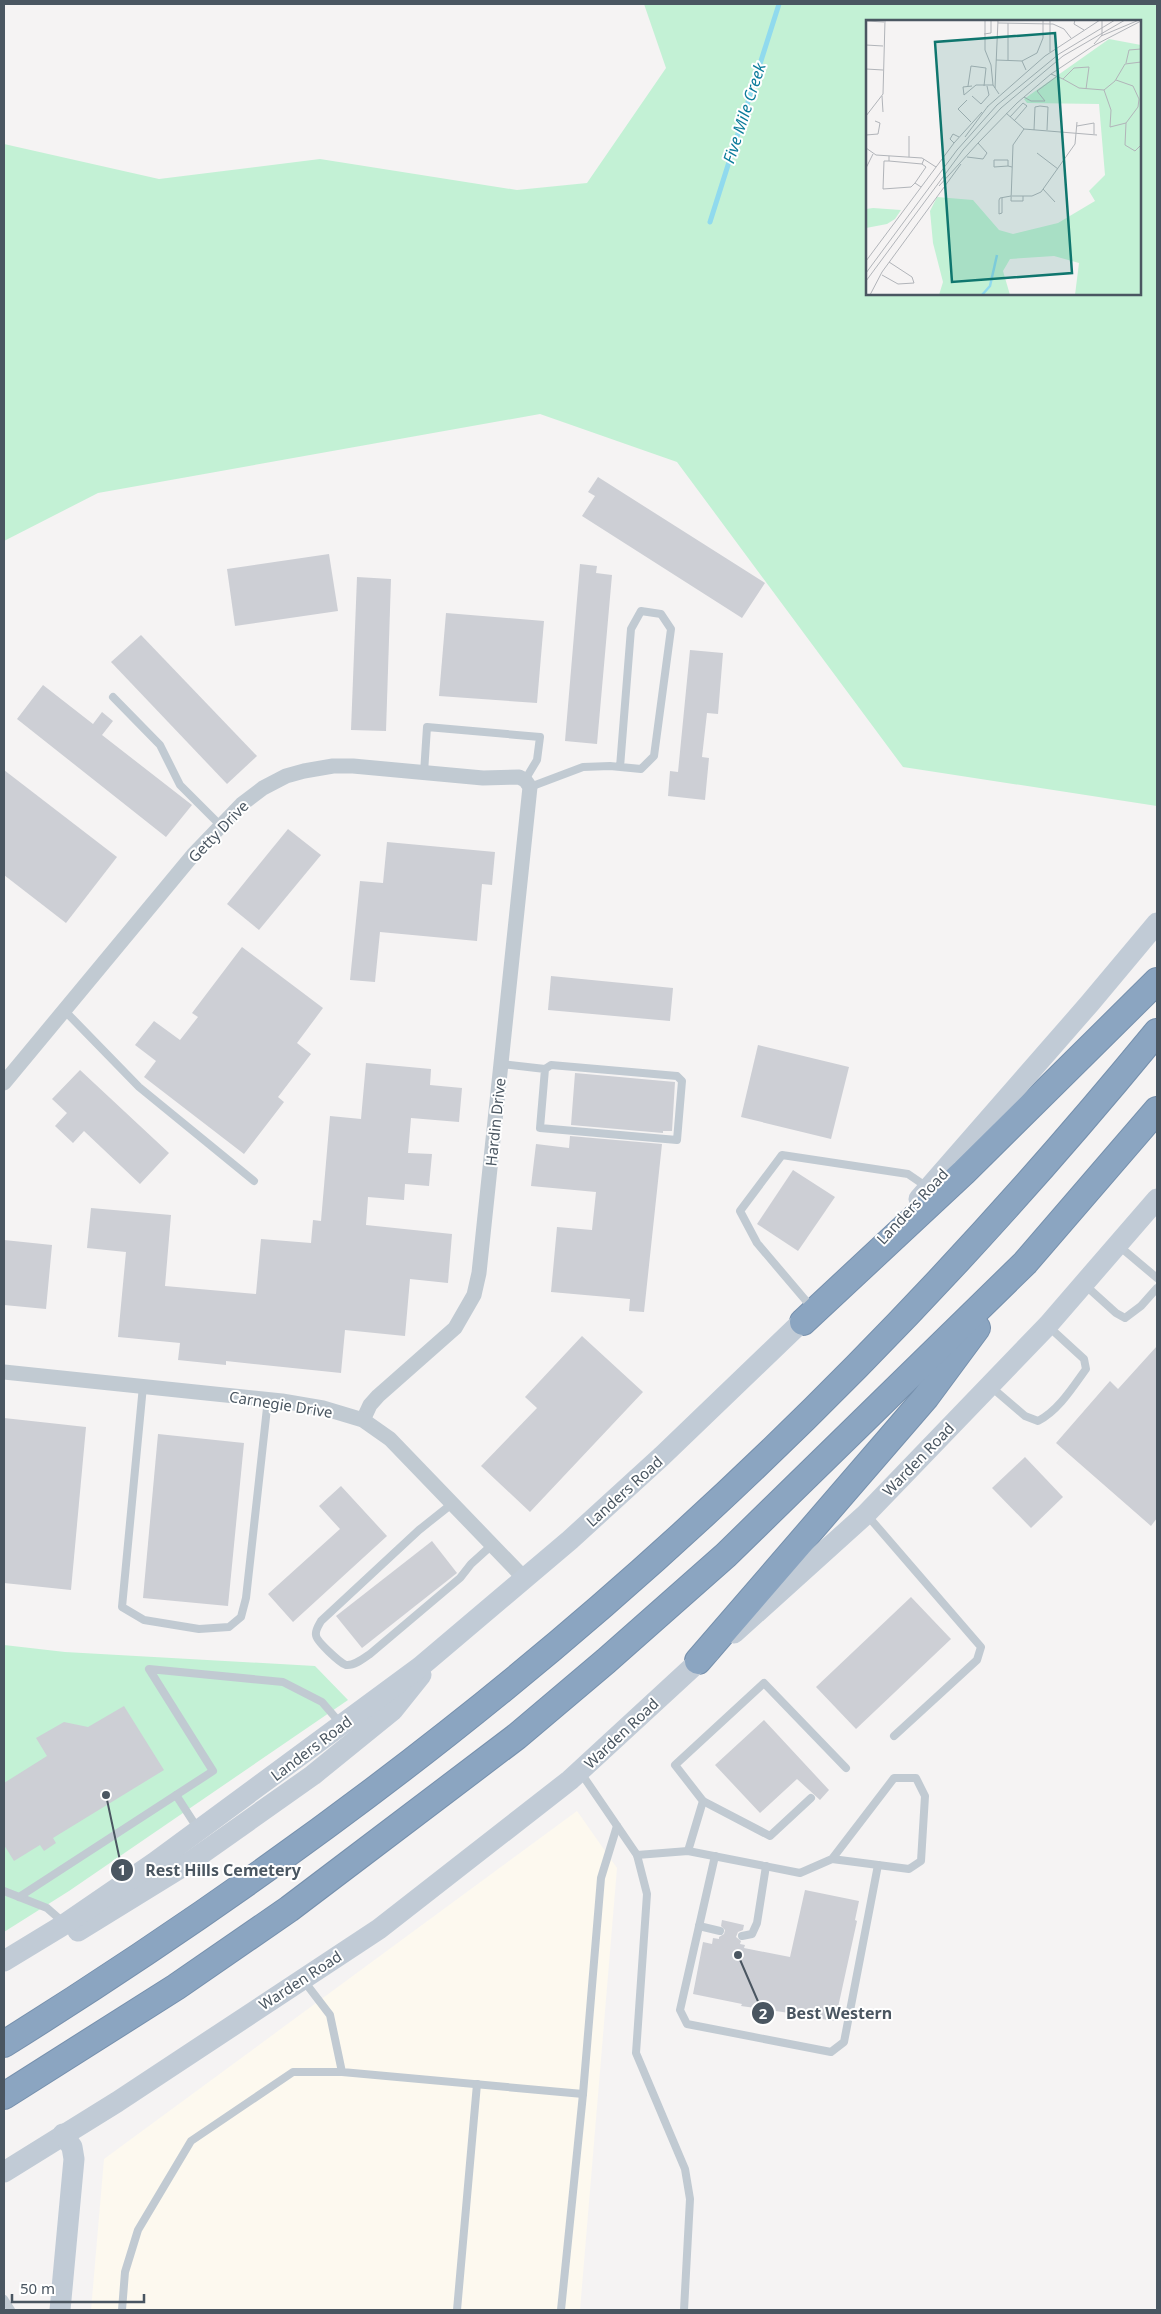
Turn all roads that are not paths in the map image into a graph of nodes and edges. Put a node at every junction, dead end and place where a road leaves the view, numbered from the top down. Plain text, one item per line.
1 (113, 697) dead end
2 (620, 767) junction
3 (424, 773) junction
4 (527, 784) junction
5 (221, 826) junction
6 (1157, 923) edge
7 (1157, 981) edge
8 (64, 1010) junction
9 (1157, 1032) edge
10 (501, 1064) junction
11 (545, 1069) junction
12 (4, 1083) edge
13 (1157, 1110) edge
14 (254, 1181) dead end
15 (929, 1188) junction
16 (1157, 1199) edge
17 (1118, 1245) junction
18 (1025, 1263) junction
19 (1157, 1278) edge
20 (1084, 1284) junction
21 (1157, 1288) edge
22 (808, 1317) junction
23 (1048, 1325) junction
24 (4, 1372) edge
25 (143, 1386) junction
26 (990, 1386) junction
27 (268, 1399) junction
28 (363, 1420) junction
29 (453, 1503) junction
30 (866, 1514) junction
31 (492, 1545) junction
32 (524, 1578) junction
33 (446, 1644) junction
34 (698, 1661) junction
35 (342, 1725) junction
36 (894, 1736) dead end
37 (846, 1768) dead end
38 (579, 1772) junction
39 (176, 1795) junction
40 (811, 1798) dead end
41 (703, 1801) junction
42 (617, 1826) junction
43 (199, 1830) junction
44 (688, 1851) junction
45 (637, 1855) junction
46 (715, 1856) junction
47 (832, 1859) junction
48 (878, 1865) junction
49 (766, 1866) junction
50 (4, 1891) edge
51 (18, 1896) junction
52 (65, 1924) junction
53 (699, 1926) junction
54 (720, 1931) dead end
55 (742, 1936) dead end
56 (4, 1961) edge
57 (4, 1977) edge
58 (302, 1978) junction
59 (4, 2044) edge
60 (342, 2072) junction
61 (477, 2084) junction
62 (583, 2094) junction
63 (4, 2096) edge
64 (63, 2134) junction
65 (4, 2172) edge
66 (4, 2299) edge
67 (11, 2310) edge
68 (60, 2310) edge
69 (122, 2310) edge
70 (457, 2310) edge
71 (561, 2310) edge
72 (684, 2310) edge

1 - 5 lane
2 - 2 lane
2 - 4 lane
3 - 4 street, Getty Drive
3 - 4 lane
3 - 5 street, Getty Drive
4 - 10 street, Hardin Drive
5 - 8 street, Getty Drive
6 - 15 main road, Landers Road
7 - 22 highway
8 - 12 street, Getty Drive
8 - 14 lane
9 - 59 highway
10 - 11 lane
10 - 28 street, Hardin Drive
11 - 11 lane
13 - 18 highway
15 - 22 main road, Landers Road
15 - 22 lane
16 - 17 main road, Warden Road
17 - 19 lane
17 - 20 main road, Warden Road
18 - 34 highway
18 - 63 highway
20 - 21 lane
20 - 23 main road, Warden Road
22 - 32 main road, Landers Road
23 - 26 main road, Warden Road
23 - 26 lane
24 - 25 street, Carnegie Drive
25 - 27 street, Carnegie Drive
25 - 27 lane
26 - 30 main road, Warden Road
27 - 28 street, Carnegie Drive
28 - 29 street, Carnegie Drive
29 - 31 street, Carnegie Drive
29 - 31 lane
30 - 34 main road, Warden Road
30 - 36 lane
31 - 32 street, Carnegie Drive
32 - 33 main road, Landers Road
33 - 35 main road, Landers Road
33 - 57 main road
34 - 38 main road, Warden Road
35 - 39 lane
35 - 43 main road, Landers Road
37 - 41 lane
38 - 42 lane
38 - 58 main road, Warden Road
39 - 43 lane
39 - 51 lane
40 - 41 lane
41 - 44 lane
42 - 45 lane
42 - 62 lane
43 - 52 main road, Landers Road
44 - 45 lane
44 - 46 lane
45 - 72 lane
46 - 49 lane
46 - 53 lane
47 - 48 lane
47 - 48 lane
47 - 49 lane
48 - 53 lane
49 - 55 lane
50 - 51 lane
51 - 52 lane
52 - 56 main road, Landers Road
53 - 54 lane
58 - 60 lane
58 - 64 main road, Warden Road
60 - 61 lane
60 - 69 lane
61 - 62 lane
61 - 70 lane
62 - 71 lane
64 - 65 main road, Warden Road
64 - 68 main road
66 - 67 lane

